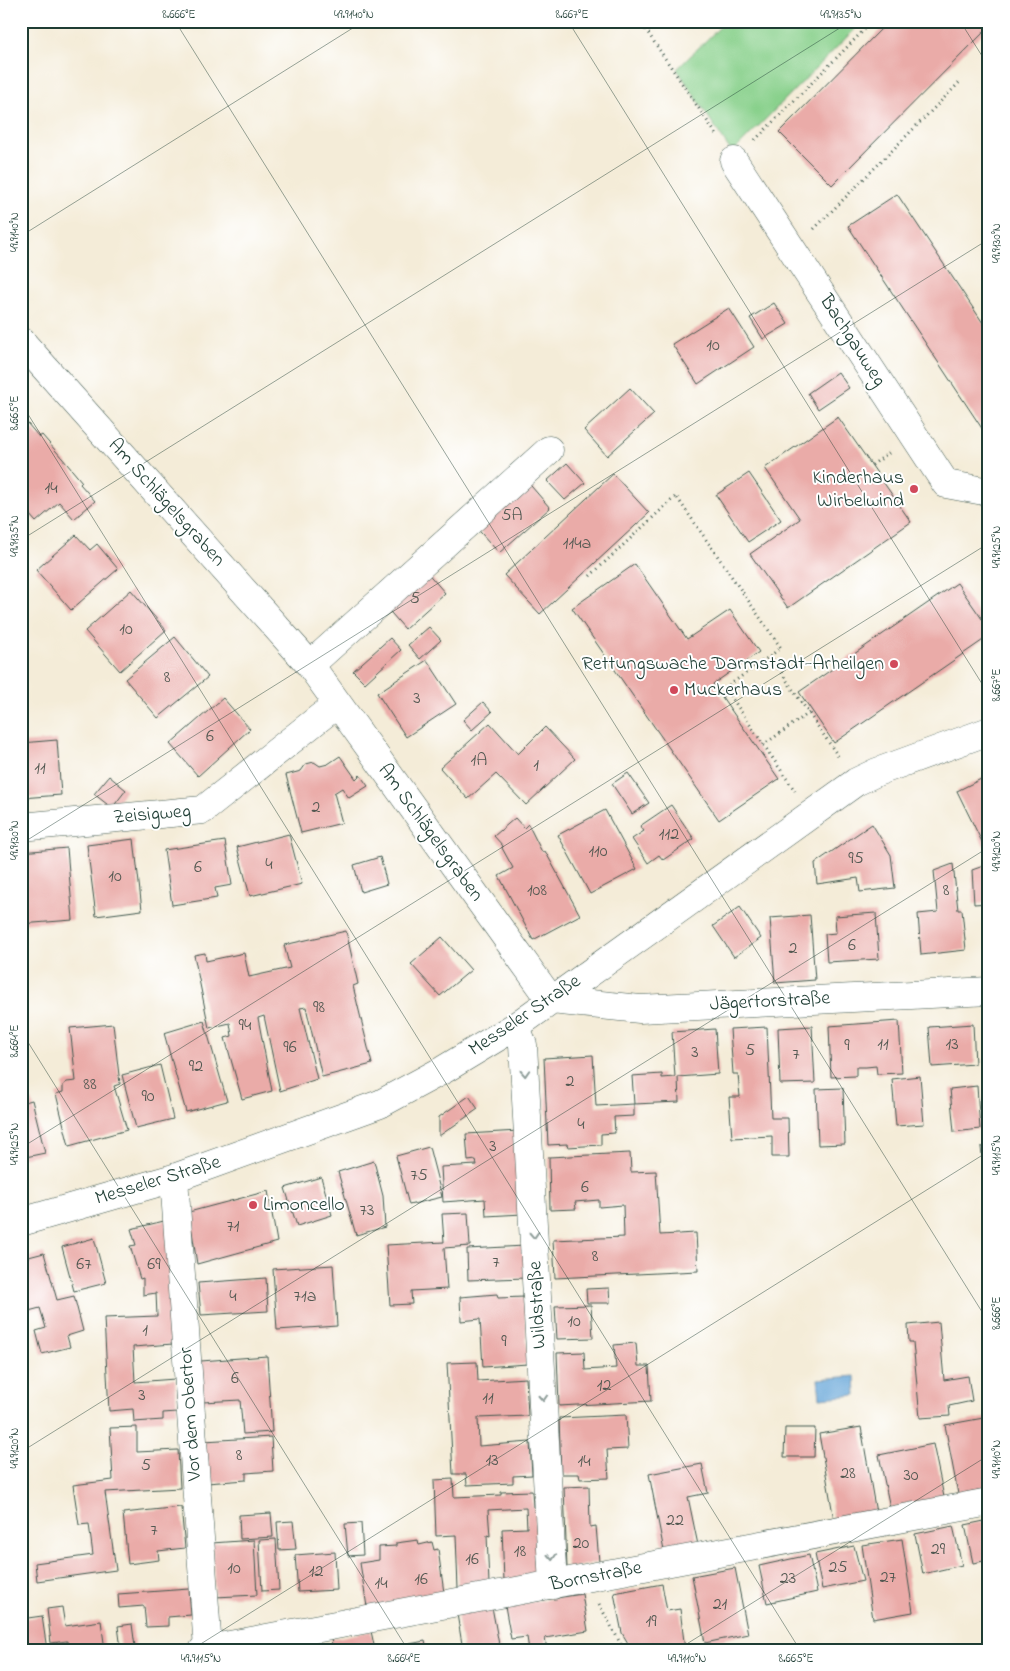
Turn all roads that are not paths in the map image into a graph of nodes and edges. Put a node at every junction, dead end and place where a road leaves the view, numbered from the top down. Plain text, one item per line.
1 (734, 161) road end
2 (21, 341) edge
3 (549, 450) dead end
4 (989, 492) edge
5 (310, 665) junction
6 (337, 704) junction
7 (989, 731) edge
8 (21, 827) edge
9 (989, 991) edge
10 (551, 1000) junction
11 (516, 1026) junction
12 (174, 1178) junction
13 (21, 1222) edge
14 (989, 1502) edge
15 (554, 1585) junction
16 (205, 1649) edge

1 - 4 street, Bachgauweg
2 - 5 street, Am Schlägelsgraben
3 - 5 street
5 - 6 street, Am Schlägelsgraben
6 - 8 street, Zeisigweg
6 - 10 street, Am Schlägelsgraben
7 - 10 street, Messeler Straße
9 - 10 street, Jägertorstraße
10 - 11 street, Messeler Straße
11 - 12 street, Messeler Straße
11 -> 15 street, Wildstraße
12 - 13 street, Messeler Straße
12 - 16 street, Vor dem Obertor
14 - 15 street, Bornstraße
15 - 16 street, Bornstraße

